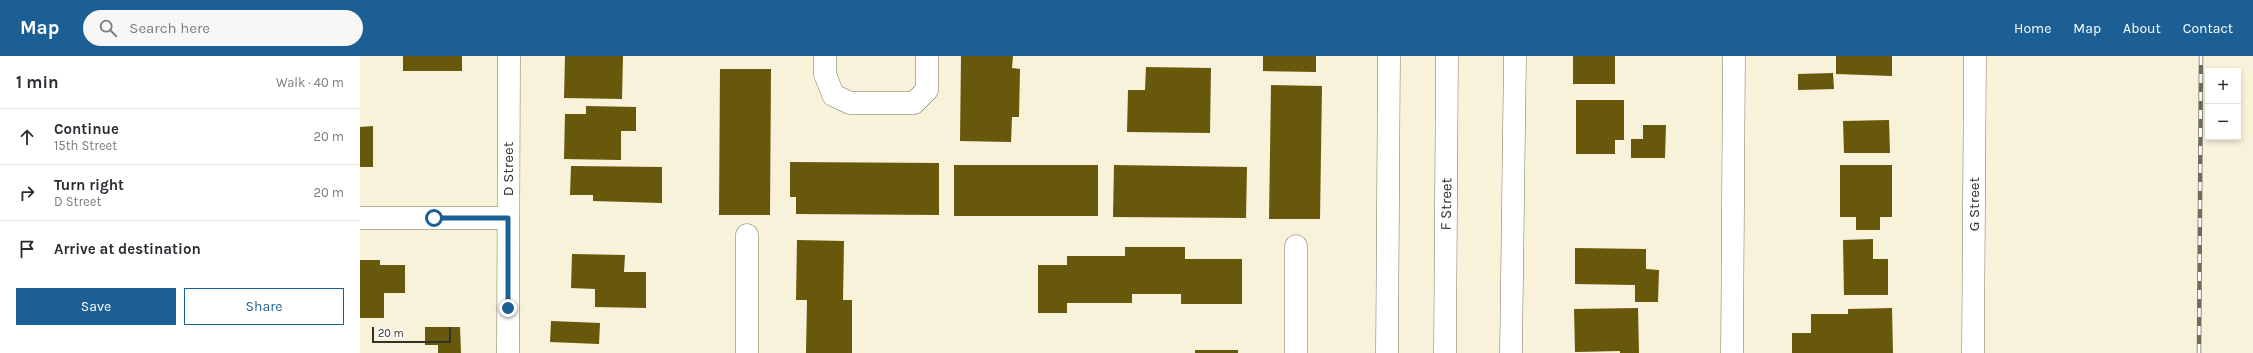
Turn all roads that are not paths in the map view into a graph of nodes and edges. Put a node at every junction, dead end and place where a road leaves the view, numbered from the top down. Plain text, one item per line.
1 (509, 56) edge
2 (825, 56) edge
3 (927, 56) edge
4 (1388, 56) edge
5 (1447, 56) edge
6 (1515, 56) edge
7 (1734, 56) edge
8 (1974, 56) edge
9 (360, 218) edge
10 (508, 218) junction
11 (747, 235) dead end
12 (1296, 246) dead end
13 (508, 353) edge
14 (748, 353) edge
15 (1296, 353) edge
16 (1387, 353) edge
17 (1445, 353) edge
18 (1511, 353) edge
19 (1732, 353) edge
20 (1973, 353) edge

1 - 10 street, D Street
2 - 3 street
4 - 16 street
5 - 17 street, F Street
6 - 18 street
7 - 19 street
8 - 20 street, G Street
9 - 10 street
10 - 13 street, D Street
11 - 14 street
12 - 15 street

